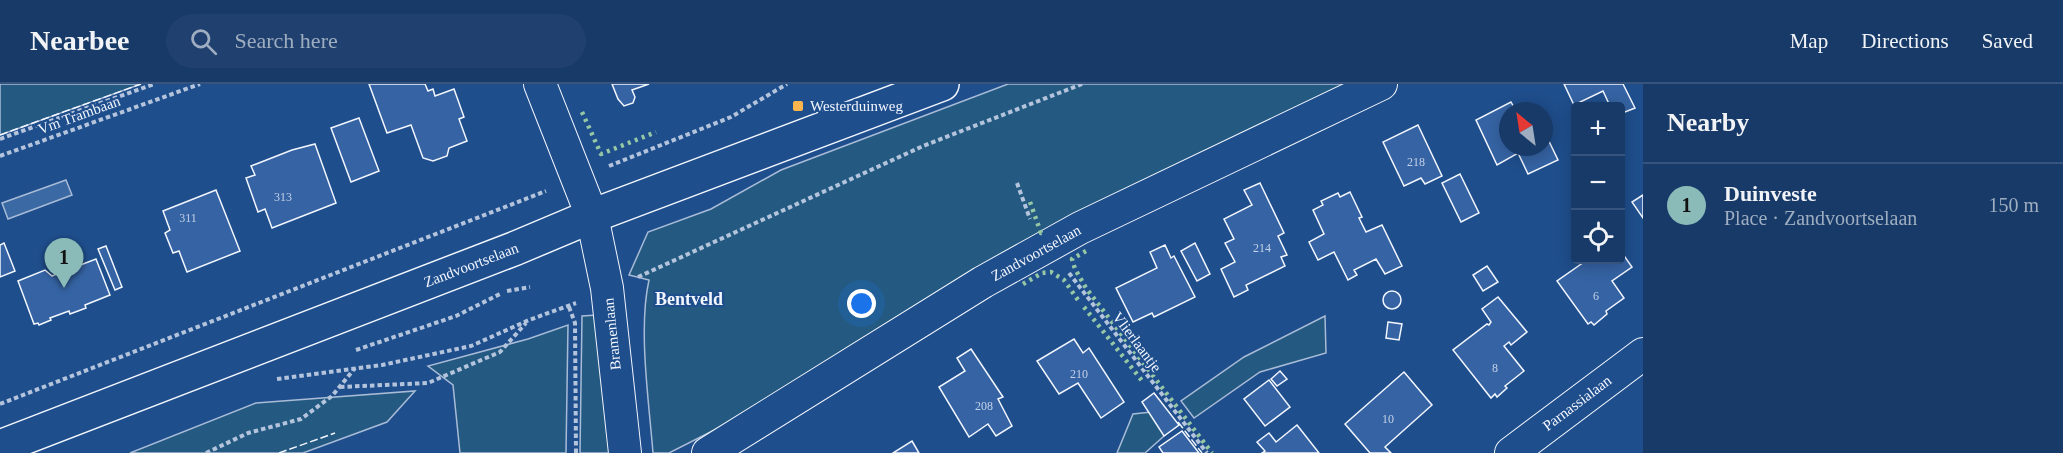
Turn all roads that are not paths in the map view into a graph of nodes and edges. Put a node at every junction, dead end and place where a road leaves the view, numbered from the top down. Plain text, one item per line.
1 (540, 84) edge
2 (942, 84) edge
3 (1381, 84) edge
4 (592, 216) junction
5 (1643, 354) edge
6 (0, 447) edge
7 (625, 453) edge
8 (708, 453) edge
9 (1511, 453) edge

1 - 4 street
2 - 4 main road, Zandvoortselaan
3 - 8 street, Zandvoortselaan
4 - 6 main road, Zandvoortselaan
4 - 7 street, Bramenlaan
5 - 9 street, Parnassialaan

